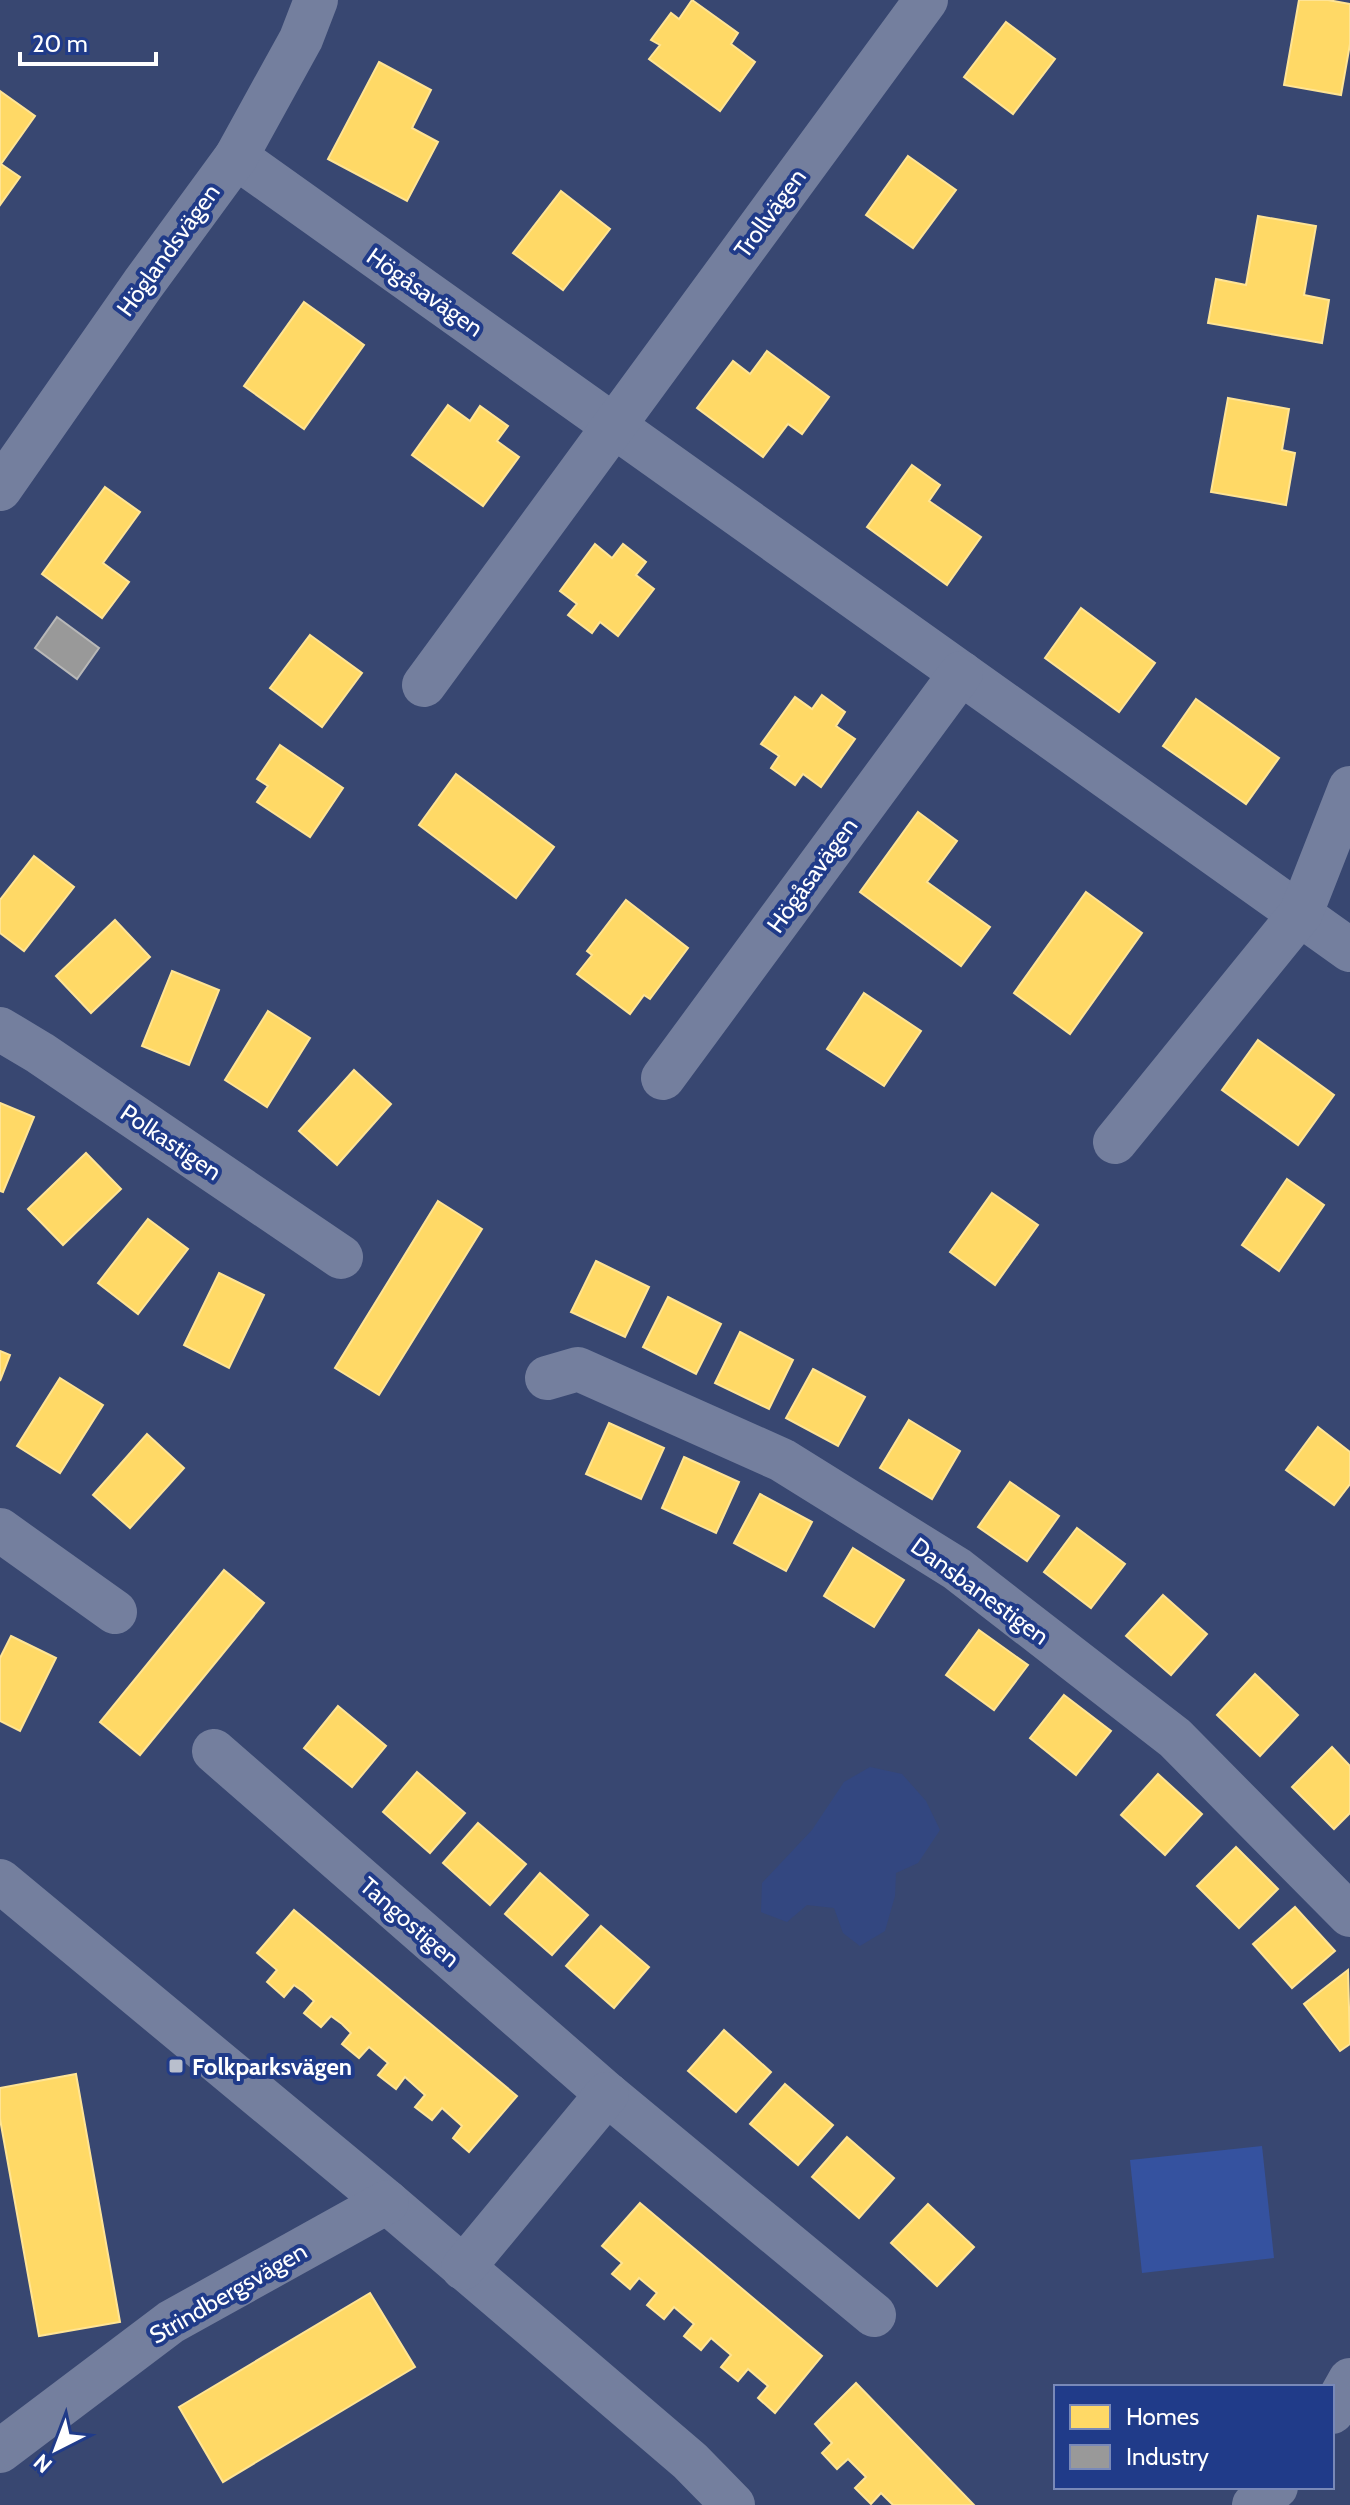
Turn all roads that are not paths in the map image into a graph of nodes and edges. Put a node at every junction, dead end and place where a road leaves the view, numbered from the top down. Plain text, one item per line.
1 (316, 0) edge
2 (926, 0) edge
3 (236, 157) junction
4 (614, 427) junction
5 (0, 489) edge
6 (961, 673) junction
7 (424, 685) dead end
8 (1350, 788) edge
9 (1301, 913) junction
10 (1350, 950) edge
11 (0, 1029) edge
12 (663, 1078) dead end
13 (1115, 1142) dead end
14 (341, 1257) dead end
15 (547, 1378) dead end
16 (0, 1530) edge
17 (115, 1612) dead end
18 (214, 1751) dead end
19 (0, 1881) edge
20 (1350, 1915) edge
21 (607, 2094) junction
22 (387, 2202) junction
23 (463, 2268) junction
24 (874, 2315) dead end
25 (1350, 2380) edge
26 (1334, 2408) edge
27 (0, 2451) edge
28 (1274, 2489) edge
29 (733, 2505) edge
30 (1254, 2505) edge

1 - 3 street, Höglandsvägen
2 - 4 street, Trollvägen
3 - 4 street, Högåsavägen
3 - 5 street, Höglandsvägen
4 - 6 street, Högåsavägen
4 - 7 street
6 - 9 street, Högåsavägen
6 - 12 street, Högåsavägen
8 - 9 street
9 - 10 street, Högåsavägen
9 - 13 street
11 - 14 street, Polkastigen
15 - 20 street, Dansbanestigen
16 - 17 street
18 - 21 street, Tangostigen
19 - 22 street
21 - 23 street
21 - 24 street, Tangostigen
22 - 23 street
22 - 27 street, Strindbergsvägen
23 - 29 street
25 - 26 street
28 - 30 street

